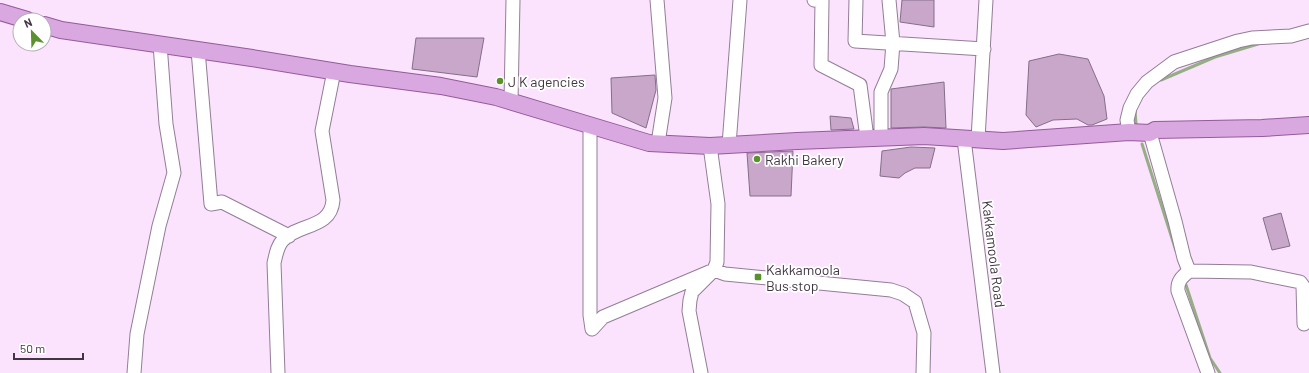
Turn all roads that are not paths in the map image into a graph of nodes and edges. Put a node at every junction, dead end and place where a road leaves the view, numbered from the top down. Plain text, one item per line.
1 (512, 0) edge
2 (657, 0) edge
3 (740, 0) edge
4 (814, 0) edge
5 (856, 0) edge
6 (889, 0) edge
7 (986, 0) edge
8 (0, 12) edge
9 (12, 16) edge
10 (52, 27) edge
11 (1309, 31) edge
12 (893, 43) junction
13 (160, 44) junction
14 (984, 49) junction
15 (198, 50) junction
16 (334, 71) junction
17 (511, 101) junction
18 (590, 125) junction
19 (1309, 125) edge
20 (1129, 132) junction
21 (1150, 133) junction
22 (874, 138) junction
23 (971, 139) junction
24 (658, 143) junction
25 (729, 145) junction
26 (710, 146) junction
27 (289, 236) junction
28 (714, 270) junction
29 (1189, 271) junction
30 (1304, 324) dead end
31 (134, 373) edge
32 (278, 373) edge
33 (701, 373) edge
34 (923, 373) edge
35 (993, 373) edge
36 (1208, 373) edge

1 - 17 street
2 - 24 street
3 - 25 street
4 - 22 street
5 - 12 street
6 - 12 street
7 - 14 street, Kakkamoola Road
8 - 9 main road
10 - 13 main road
11 - 20 street
12 - 14 street
12 - 22 street
13 - 15 main road
13 - 31 street
14 - 23 street, Kakkamoola Road
15 - 16 main road
15 - 27 street
16 - 17 main road
16 - 27 street
17 - 18 main road
18 - 24 main road
18 - 28 street
19 - 21 main road
20 - 21 main road
20 - 23 main road
21 - 29 street
22 - 23 main road
22 - 25 main road
23 - 35 street, Kakkamoola Road
24 - 26 main road
25 - 26 main road
26 - 28 street
27 - 32 street
28 - 33 street
28 - 34 street
29 - 30 street
29 - 36 street

